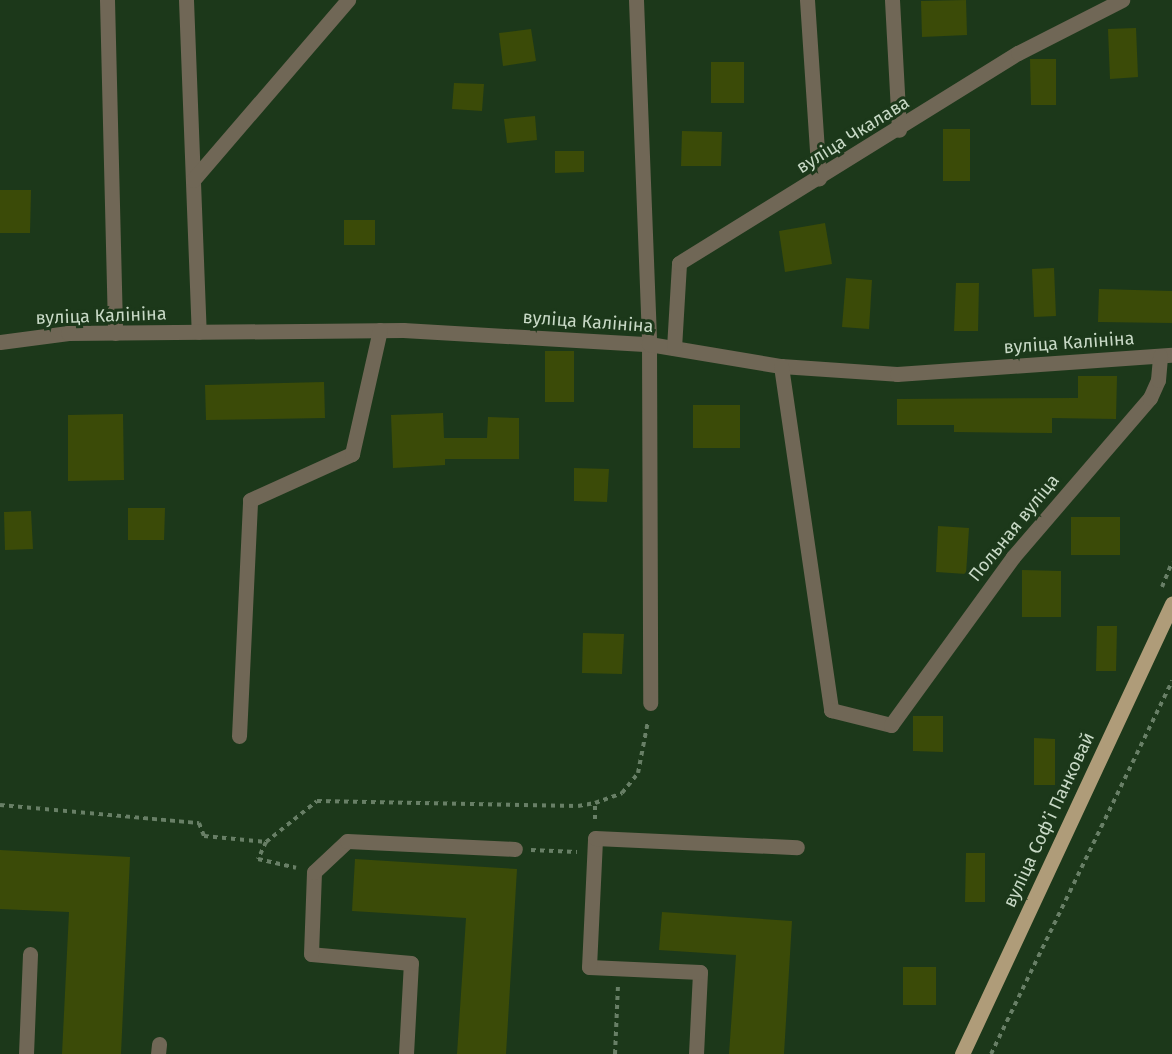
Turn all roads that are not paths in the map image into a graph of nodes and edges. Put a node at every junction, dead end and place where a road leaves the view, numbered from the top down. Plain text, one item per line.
1 (107, 0) edge
2 (186, 0) edge
3 (348, 0) edge
4 (636, 0) edge
5 (807, 0) edge
6 (892, 0) edge
7 (1122, 0) edge
8 (899, 130) junction
9 (819, 179) junction
10 (193, 180) junction
11 (380, 330) junction
12 (199, 332) junction
13 (116, 333) junction
14 (0, 342) edge
15 (649, 344) junction
16 (674, 348) junction
17 (1166, 356) edge
18 (781, 366) junction
19 (1172, 603) edge
20 (650, 703) road end
21 (239, 736) dead end
22 (797, 847) dead end
23 (515, 849) road end
24 (30, 954) dead end
25 (26, 1054) edge
26 (406, 1054) edge
27 (696, 1054) edge
28 (962, 1054) edge

1 - 13 street
2 - 10 street
3 - 10 street
4 - 15 street
5 - 9 street
6 - 8 street
7 - 8 street, вуліца Чкалава
8 - 9 street, вуліца Чкалава
9 - 16 street, вуліца Чкалава
10 - 12 street
11 - 12 street, вуліца Калініна
11 - 15 street, вуліца Калініна
11 - 21 street
12 - 13 street, вуліца Калініна
13 - 14 street, вуліца Калініна
15 - 16 street, вуліца Калініна
15 - 20 street
16 - 18 street, вуліца Калініна
17 - 18 street, вуліца Калініна
17 - 18 street, Польная вуліца
19 - 28 main road, вуліца Софʼі Панковай
22 - 27 street
23 - 26 street
24 - 25 street

